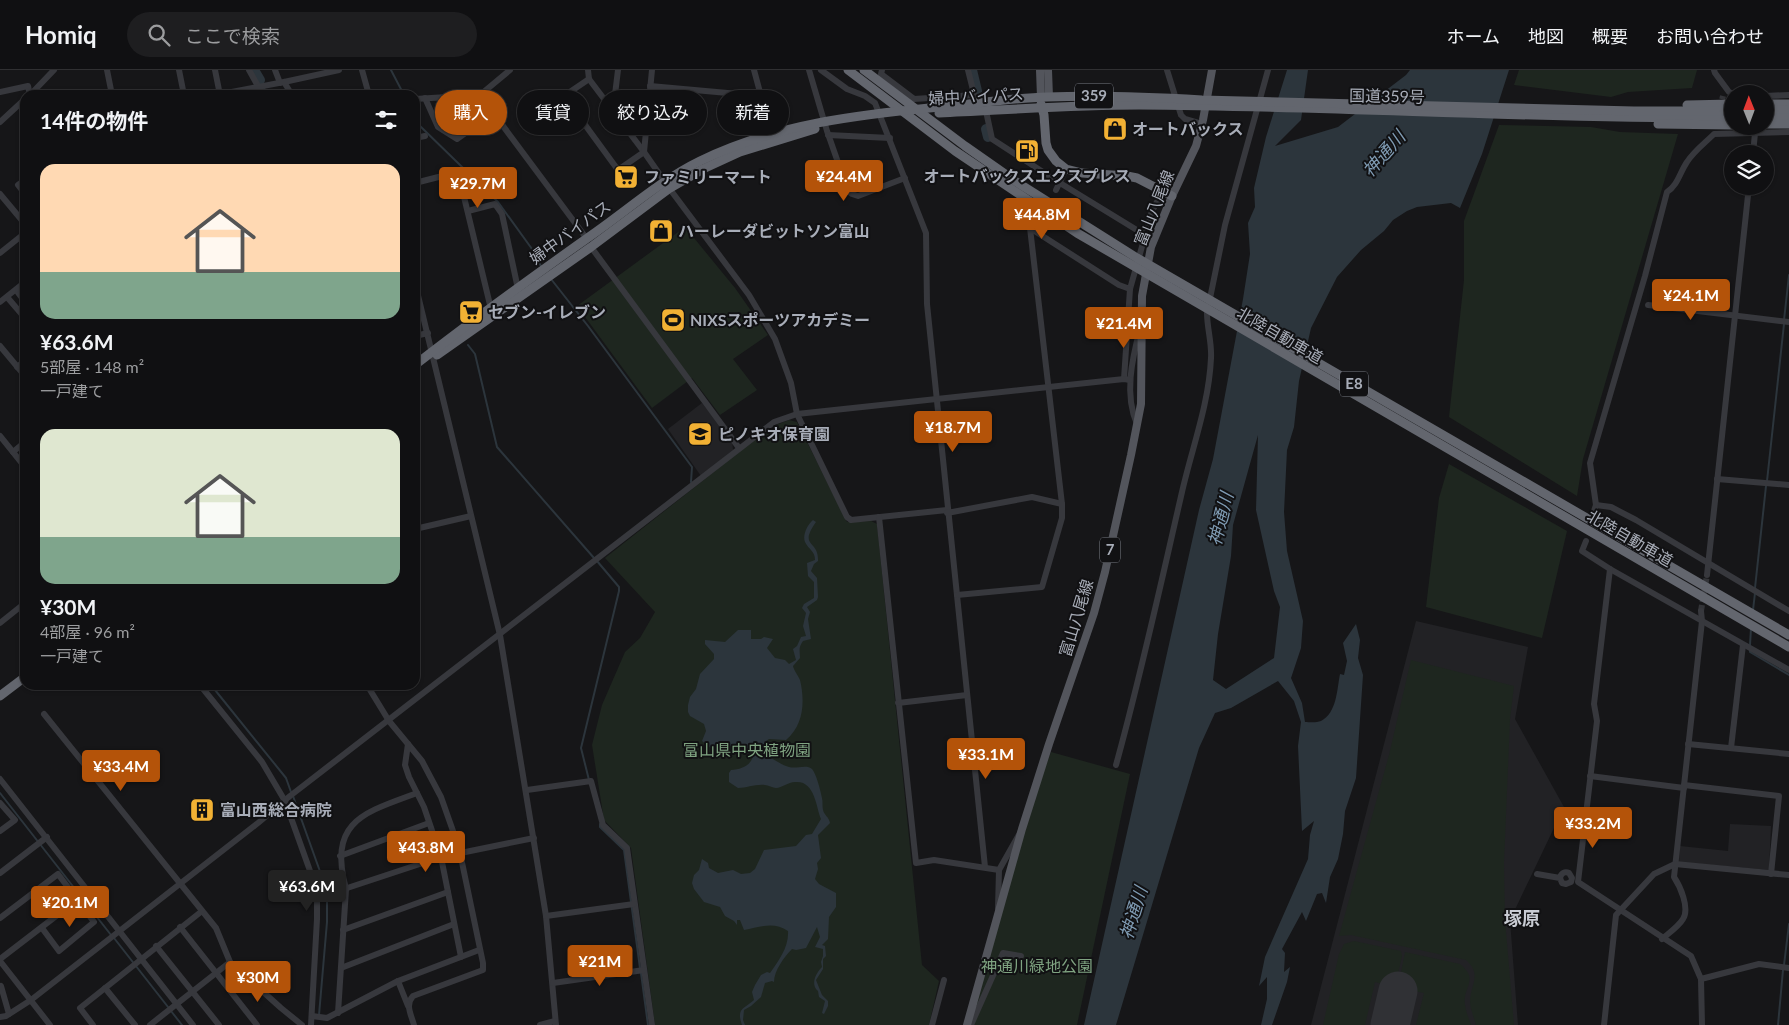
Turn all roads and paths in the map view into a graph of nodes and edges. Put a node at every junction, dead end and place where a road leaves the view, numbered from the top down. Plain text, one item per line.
1 (54, 70) edge
2 (107, 70) edge
3 (179, 70) edge
4 (215, 70) edge
5 (249, 70) edge
6 (275, 70) edge
7 (339, 70) edge
8 (362, 70) edge
9 (510, 70) edge
10 (588, 70) edge
11 (618, 70) edge
12 (652, 70) edge
13 (754, 70) edge
14 (809, 70) edge
15 (821, 70) edge
16 (848, 70) edge
17 (968, 70) edge
18 (1040, 70) edge
19 (1048, 70) edge
20 (1167, 70) edge
21 (1212, 70) edge
22 (1268, 70) edge
23 (1714, 70) edge
24 (872, 73) edge
25 (589, 79) junction
26 (282, 83) junction
27 (1725, 85) edge
28 (258, 86) junction
29 (650, 86) junction
30 (29, 90) edge
31 (35, 90) edge
32 (111, 90) edge
33 (183, 90) edge
34 (217, 90) edge
35 (240, 90) edge
36 (260, 90) edge
37 (288, 90) edge
38 (368, 90) edge
39 (486, 90) edge
40 (616, 90) edge
41 (0, 92) edge
42 (599, 92) edge
43 (1774, 96) edge
44 (1789, 96) edge
45 (435, 97) edge
46 (1045, 97) junction
47 (420, 98) edge
48 (425, 98) junction
49 (975, 99) junction
50 (1138, 101) junction
51 (20, 104) edge
52 (1724, 104) edge
53 (1774, 104) edge
54 (1789, 104) edge
55 (1045, 110) junction
56 (1612, 110) junction
57 (1789, 110) edge
58 (986, 111) junction
59 (1724, 111) edge
60 (1774, 111) edge
61 (881, 116) junction
62 (1601, 117) junction
63 (1724, 118) edge
64 (1774, 118) edge
65 (1789, 118) edge
66 (435, 120) edge
67 (0, 122) edge
68 (825, 123) junction
69 (1202, 124) junction
70 (1774, 124) edge
71 (1789, 124) edge
72 (1724, 125) edge
73 (507, 132) edge
74 (1774, 132) edge
75 (1789, 132) edge
76 (1724, 134) edge
77 (451, 135) edge
78 (463, 135) edge
79 (631, 135) edge
80 (828, 135) junction
81 (425, 136) dead end
82 (420, 137) edge
83 (890, 138) junction
84 (644, 152) junction
85 (1066, 169) junction
86 (905, 178) junction
87 (420, 182) edge
88 (1060, 183) junction
89 (668, 185) junction
90 (1056, 190) dead end
91 (1163, 191) junction
92 (0, 194) edge
93 (1748, 195) edge
94 (1172, 196) junction
95 (468, 211) junction
96 (1037, 217) dead end
97 (20, 218) edge
98 (1030, 228) junction
99 (1146, 235) junction
100 (20, 237) edge
101 (589, 243) junction
102 (0, 253) edge
103 (20, 286) edge
104 (518, 289) junction
105 (16, 290) junction
106 (1130, 290) junction
107 (20, 295) edge
108 (7, 297) junction
109 (0, 302) edge
110 (420, 303) edge
111 (1648, 305) dead end
112 (491, 309) junction
113 (20, 312) edge
114 (1735, 315) junction
115 (1789, 322) edge
116 (1142, 323) junction
117 (428, 333) junction
118 (420, 335) edge
119 (0, 346) edge
120 (432, 355) junction
121 (420, 362) edge
122 (20, 365) edge
123 (17, 367) junction
124 (420, 367) edge
125 (20, 370) edge
126 (1127, 379) junction
127 (1048, 387) junction
128 (936, 399) junction
129 (797, 414) junction
130 (1137, 424) junction
131 (0, 436) edge
132 (20, 446) edge
133 (739, 448) junction
134 (13, 452) junction
135 (20, 461) edge
136 (1717, 479) junction
137 (1789, 485) edge
138 (1062, 504) junction
139 (947, 512) junction
140 (471, 516) junction
141 (879, 517) junction
142 (420, 528) edge
143 (1586, 541) dead end
144 (1708, 564) junction
145 (1610, 569) junction
146 (1707, 575) tunnel mouth
147 (957, 595) junction
148 (20, 607) edge
149 (1701, 611) tunnel mouth
150 (1789, 611) edge
151 (1702, 621) junction
152 (0, 623) edge
153 (500, 635) junction
154 (1789, 635) edge
155 (1743, 645) junction
156 (1789, 647) edge
157 (1789, 670) edge
158 (20, 674) edge
159 (20, 681) edge
160 (0, 689) edge
161 (204, 690) edge
162 (370, 690) edge
163 (967, 695) junction
164 (0, 696) edge
165 (898, 703) junction
166 (44, 714) dead end
167 (388, 721) junction
168 (408, 744) junction
169 (1688, 744) junction
170 (1731, 748) junction
171 (1789, 754) edge
172 (1116, 765) dead end
173 (1590, 776) junction
174 (0, 779) edge
175 (1684, 786) junction
176 (2, 788) edge
177 (526, 790) junction
178 (416, 793) junction
179 (285, 801) junction
180 (0, 803) edge
181 (429, 823) junction
182 (1022, 829) junction
183 (0, 831) edge
184 (46, 837) junction
185 (534, 838) junction
186 (460, 852) junction
187 (340, 856) junction
188 (441, 856) junction
189 (1675, 864) junction
190 (985, 867) junction
191 (999, 870) junction
192 (0, 873) edge
193 (1537, 874) dead end
194 (1772, 874) junction
195 (1789, 875) edge
196 (1575, 879) junction
197 (180, 883) junction
198 (346, 889) junction
199 (448, 892) junction
200 (317, 898) junction
201 (77, 900) junction
202 (634, 904) junction
203 (1620, 910) junction
204 (202, 911) junction
205 (998, 914) junction
206 (546, 916) junction
207 (0, 918) edge
208 (454, 924) junction
209 (42, 928) junction
210 (180, 928) junction
211 (343, 930) junction
212 (119, 931) junction
213 (1662, 939) junction
214 (156, 946) junction
215 (480, 950) junction
216 (1021, 956) dead end
217 (461, 957) junction
218 (141, 958) junction
219 (0, 962) edge
220 (230, 962) junction
221 (341, 968) junction
222 (1789, 968) edge
223 (644, 970) junction
224 (216, 973) junction
225 (1701, 978) junction
226 (944, 980) dead end
227 (398, 981) junction
228 (553, 983) junction
229 (0, 984) edge
230 (105, 988) junction
231 (193, 992) junction
232 (31, 1000) junction
233 (176, 1004) junction
234 (408, 1007) junction
235 (338, 1012) junction
236 (9, 1014) junction
237 (312, 1016) junction
238 (0, 1017) edge
239 (555, 1023) edge
240 (50, 1025) edge
241 (93, 1025) edge
242 (135, 1025) edge
243 (150, 1025) edge
244 (193, 1025) edge
245 (219, 1025) edge
246 (257, 1025) edge
247 (302, 1025) edge
248 (311, 1025) edge
249 (414, 1025) edge
250 (540, 1025) edge
251 (652, 1025) edge
252 (932, 1025) edge
253 (967, 1025) edge
254 (972, 1025) edge
255 (1604, 1025) edge
256 (1702, 1025) edge

1 - 31 street
2 - 32 street
3 - 33 street
4 - 34 street
5 - 28 street
6 - 26 street
7 - 26 street
8 - 38 street
9 - 39 street
10 - 25 street
11 - 40 street
12 - 29 street
13 - 29 street
14 - 68 street
15 - 61 street
16 - 24 highway, 北陸自動車道 / E8
17 - 49 street
18 - 46 main road
19 - 46 main road
20 - 69 street
21 - 69 main road, 富山八尾線 / 7
22 - 172 street
23 - 27 street
24 - 49 street
24 - 154 highway, 北陸自動車道 / E8
24 - 156 highway, 北陸自動車道 / E8
25 - 42 street
25 - 84 street
26 - 28 street
26 - 37 street
28 - 35 street
28 - 36 street
29 - 84 street
30 - 41 street
43 - 44 street
45 - 48 street
46 - 49 highway, 婦中バイパス / 359
46 - 50 highway, 国道359号 / 359
46 - 55 highway
47 - 48 street
48 - 66 street
49 - 61 highway, 婦中バイパス / 359
50 - 55 highway, 国道359号 / 359
50 - 56 highway, 国道359号 / 359
50 - 62 highway, 国道359号 / 359
51 - 67 street
52 - 56 highway
53 - 54 highway
55 - 58 highway, 婦中バイパス / 359
55 - 85 highway
56 - 59 highway, 国道359号 / 359
57 - 60 highway
58 - 61 highway, 婦中バイパス / 359
58 - 88 street
61 - 68 highway, 婦中バイパス / 359
61 - 83 street
62 - 63 highway, 国道359号 / 359
62 - 72 highway
64 - 65 highway
68 - 80 street
68 - 89 highway, 婦中バイパス / 359
69 - 94 main road, 富山八尾線 / 7
70 - 71 highway
73 - 101 street
74 - 75 street
76 - 144 street
77 - 78 street
79 - 84 street
80 - 83 street
80 - 86 street
81 - 82 street
83 - 86 street
84 - 89 street
85 - 88 street
85 - 91 highway
86 - 128 street
87 - 95 street
88 - 90 street
88 - 99 street
89 - 101 highway, 婦中バイパス / 359
89 - 129 street
91 - 94 highway
91 - 99 street
92 - 97 street
93 - 114 street
94 - 116 main road, 富山八尾線 / 7
95 - 104 street
95 - 112 street
96 - 98 street
98 - 106 street
98 - 127 street
99 - 106 street
100 - 102 street
101 - 104 highway, 婦中バイパス / 359
101 - 120 highway, 婦中バイパス / 359
101 - 133 street
103 - 105 street
104 - 112 highway, 婦中バイパス / 359
105 - 107 street
105 - 108 street
106 - 126 street
108 - 109 street
108 - 113 street
110 - 117 street
111 - 114 street
112 - 120 highway, 婦中バイパス / 359
114 - 115 street
114 - 136 street
116 - 126 street
116 - 130 main road, 富山八尾線 / 7
117 - 118 street
117 - 120 street
119 - 123 street
120 - 121 highway, 婦中バイパス / 359
120 - 124 highway, 婦中バイパス / 359
120 - 140 street
122 - 123 street
123 - 125 street
126 - 127 street
126 - 130 street
127 - 128 street
127 - 138 street
128 - 129 street
128 - 139 street
129 - 133 street
129 - 141 street
130 - 182 main road, 富山八尾線 / 7
131 - 134 street
132 - 134 street
133 - 153 street
134 - 135 street
136 - 137 street
136 - 144 street
138 - 139 street
138 - 147 street
139 - 141 street
139 - 147 street
140 - 142 street
140 - 153 street
141 - 165 street
143 - 145 street
144 - 146 street
144 - 150 street
145 - 151 street
145 - 173 street
147 - 163 street
148 - 152 street
149 - 151 street
151 - 155 street
151 - 169 street
153 - 167 street
153 - 177 street
155 - 157 street
155 - 170 street
158 - 160 highway
159 - 164 highway
161 - 179 street
162 - 167 street
163 - 165 street
163 - 190 street
165 - 190 street
166 - 197 street
167 - 168 street
167 - 179 street
168 - 178 street
168 - 186 street
169 - 170 street
169 - 175 street
170 - 171 street
173 - 175 street
173 - 196 street
174 - 176 street
175 - 189 street
175 - 194 street
176 - 184 street
177 - 185 street
177 - 202 street
178 - 181 street
178 - 187 street
179 - 197 street
179 - 200 street
180 - 183 street
181 - 187 street
181 - 188 street
182 - 191 street
182 - 205 main road, 富山八尾線 / 7
184 - 192 street
184 - 212 street
185 - 186 street
185 - 206 street
186 - 188 street
186 - 215 street
187 - 198 street
188 - 198 street
188 - 199 street
189 - 194 street
189 - 203 street
189 - 213 street
190 - 191 street
191 - 205 street
193 - 196 street
194 - 195 street
196 - 203 street
197 - 204 street
197 - 212 street
198 - 200 street
198 - 211 street
199 - 208 street
199 - 211 street
200 - 237 street
201 - 207 street
201 - 209 street
201 - 209 street
202 - 206 street
202 - 223 street
203 - 213 street
203 - 255 street
204 - 210 street
204 - 220 street
205 - 253 main road, 富山八尾線 / 7
206 - 228 street
208 - 217 street
208 - 221 street
209 - 219 street
210 - 214 street
210 - 224 street
211 - 221 street
212 - 218 street
212 - 232 street
213 - 225 street
214 - 218 street
214 - 231 street
215 - 217 street
215 - 234 street
216 - 254 street
217 - 227 street
218 - 230 street
218 - 233 street
219 - 232 street
220 - 224 street
220 - 247 street
221 - 235 street
222 - 225 street
223 - 228 street
223 - 251 street
224 - 231 street
224 - 246 street
225 - 256 street
226 - 252 street
227 - 234 street
227 - 235 street
228 - 239 street
229 - 236 street
230 - 241 street
230 - 242 street
231 - 233 street
231 - 245 street
232 - 236 street
232 - 240 street
233 - 243 street
233 - 244 street
234 - 249 street
235 - 237 street
236 - 238 street
237 - 248 street
239 - 250 street

